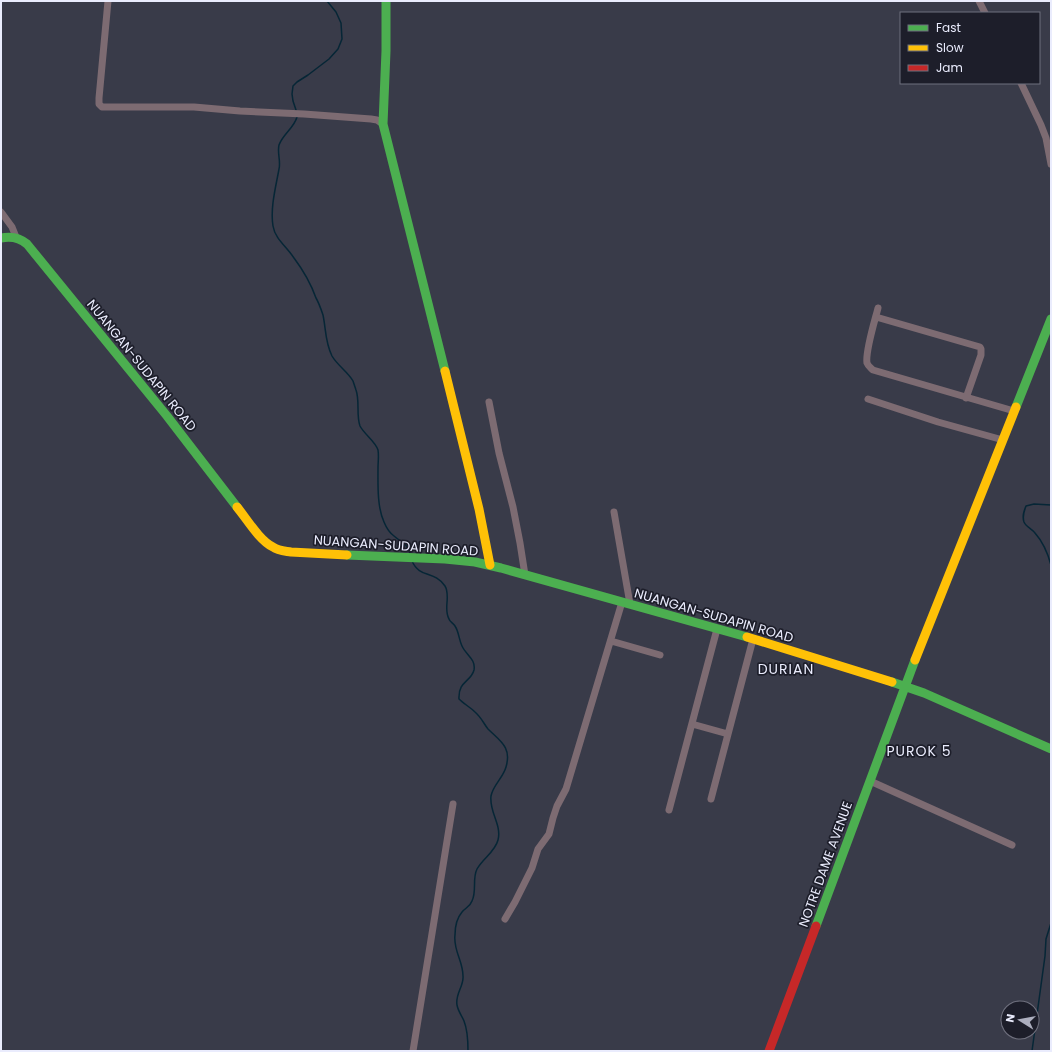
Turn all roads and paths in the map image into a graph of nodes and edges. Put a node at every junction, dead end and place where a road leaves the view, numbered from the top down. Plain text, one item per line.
1 (108, 1) edge
2 (386, 1) edge
3 (979, 1) edge
4 (984, 12) edge
5 (1021, 84) edge
6 (383, 124) junction
7 (1051, 164) edge
8 (1, 212) edge
9 (16, 237) junction
10 (1, 238) edge
11 (878, 308) dead end
12 (876, 317) junction
13 (1051, 320) edge
14 (966, 398) junction
15 (868, 400) dead end
16 (489, 402) dead end
17 (1014, 411) junction
18 (1003, 440) junction
19 (614, 512) dead end
20 (490, 565) junction
21 (525, 575) junction
22 (626, 603) junction
23 (717, 629) junction
24 (753, 639) junction
25 (611, 641) junction
26 (660, 655) dead end
27 (905, 686) junction
28 (692, 724) junction
29 (728, 734) junction
30 (1051, 749) edge
31 (870, 780) junction
32 (711, 800) dead end
33 (454, 804) dead end
34 (669, 810) dead end
35 (1012, 846) dead end
36 (505, 919) dead end
37 (413, 1051) edge
38 (769, 1051) edge

1 - 6 street
2 - 6 street
3 - 4 street
5 - 7 street
6 - 20 street
8 - 9 street
9 - 10 street
9 - 20 street, NUANGAN-SUDAPIN ROAD
11 - 12 street
12 - 14 street
12 - 14 street
13 - 17 street, NOTRE DAME AVENUE
14 - 17 street
15 - 18 street
16 - 21 street
17 - 18 street, NOTRE DAME AVENUE
18 - 27 street, NOTRE DAME AVENUE
19 - 22 street
20 - 21 street, NUANGAN-SUDAPIN ROAD
21 - 22 street, NUANGAN-SUDAPIN ROAD
22 - 23 street, NUANGAN-SUDAPIN ROAD
22 - 25 street
23 - 24 street, NUANGAN-SUDAPIN ROAD
23 - 28 street
24 - 27 street, NUANGAN-SUDAPIN ROAD
24 - 29 street
25 - 26 street
25 - 36 street
27 - 30 street, NUANGAN-SUDAPIN ROAD
27 - 31 street, NOTRE DAME AVENUE
28 - 29 street
28 - 34 street
29 - 32 street
31 - 35 street
31 - 38 street, NOTRE DAME AVENUE
33 - 37 street

